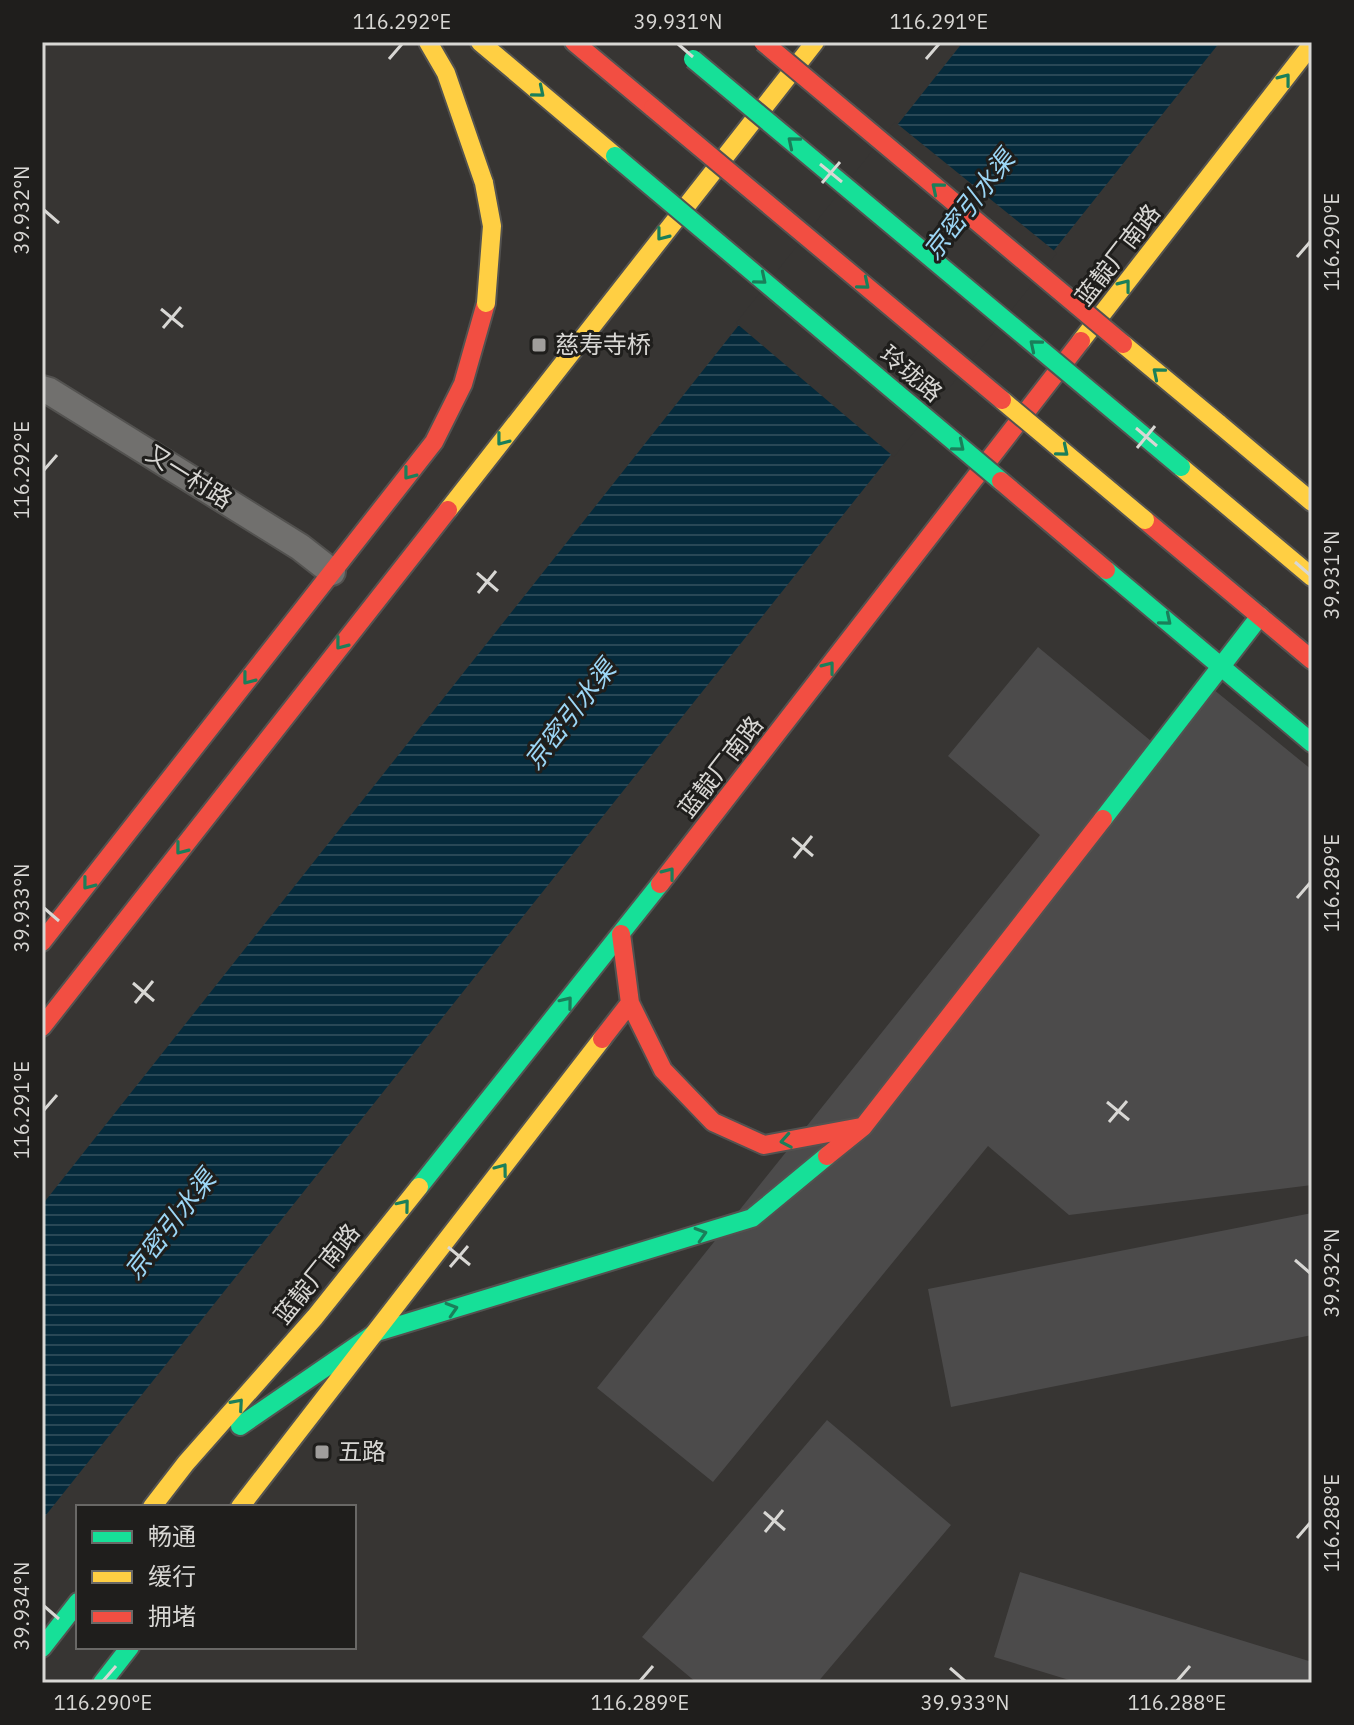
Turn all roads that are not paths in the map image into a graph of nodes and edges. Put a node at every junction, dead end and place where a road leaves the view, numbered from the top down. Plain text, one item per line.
1 (428, 42) edge
2 (480, 42) edge
3 (574, 42) edge
4 (763, 42) edge
5 (815, 42) edge
6 (1312, 44) edge
7 (688, 55) dead end
8 (42, 389) edge
9 (1312, 502) edge
10 (332, 572) junction
11 (1312, 577) edge
12 (1260, 616) junction
13 (1312, 660) edge
14 (1221, 667) junction
15 (1312, 743) edge
16 (621, 934) junction
17 (42, 942) edge
18 (630, 1003) junction
19 (45, 1022) edge
20 (863, 1127) junction
21 (377, 1332) junction
22 (186, 1463) junction
23 (154, 1505) edge
24 (242, 1505) edge
25 (76, 1605) edge
26 (42, 1648) edge
27 (128, 1649) edge
28 (102, 1683) edge

1 -> 10 main road, bridge
2 -> 14 main road, 玲珑路, bridge
3 -> 12 main road, 玲珑路, bridge
9 -> 4 main road, bridge
5 -> 19 main road
16 -> 6 main road, 蓝靛厂南路
11 -> 7 main road, bridge
8 - 10 street, 又一村路
10 -> 17 main road
12 - 13 main road, 玲珑路
12 - 14 main road
14 - 15 main road, 玲珑路
14 - 20 main road
16 - 18 main road
22 -> 16 main road, 蓝靛厂南路
20 -> 18 main road
21 -> 18 main road
21 -> 20 main road
21 - 22 main road
21 - 24 main road
22 - 23 main road, 蓝靛厂南路
25 - 26 main road
27 - 28 main road

